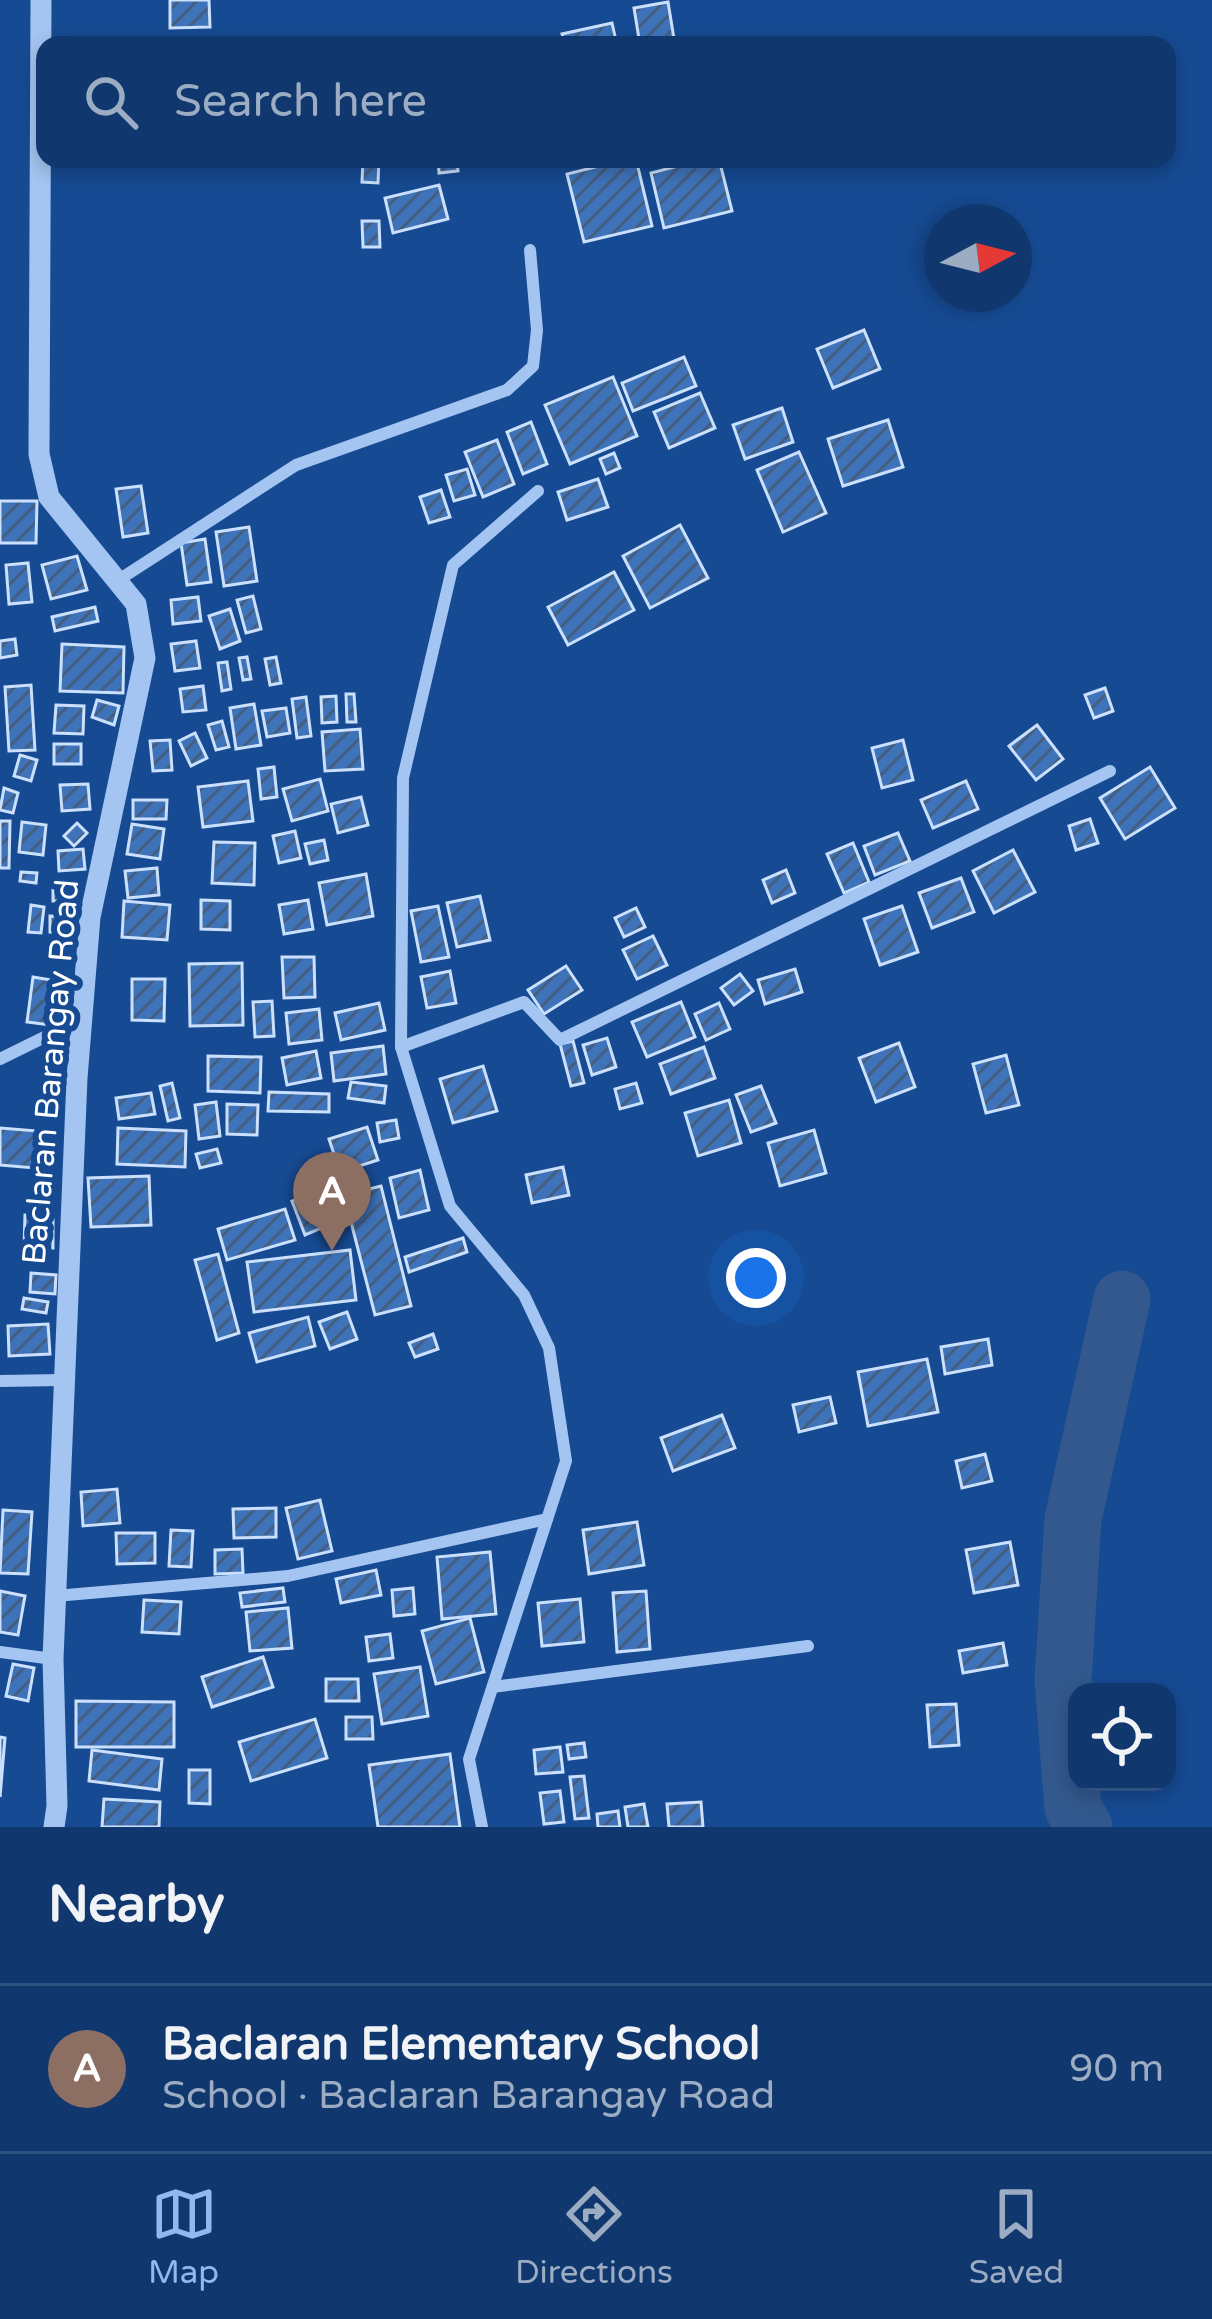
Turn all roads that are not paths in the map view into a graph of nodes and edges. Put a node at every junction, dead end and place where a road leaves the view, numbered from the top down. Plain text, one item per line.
1 (41, 0) edge
2 (41, 36) edge
3 (40, 168) edge
4 (530, 250) dead end
5 (538, 491) dead end
6 (117, 581) junction
7 (1109, 771) dead end
8 (82, 1018) junction
9 (401, 1047) junction
10 (0, 1059) edge
11 (62, 1380) junction
12 (0, 1381) edge
13 (547, 1519) junction
14 (55, 1596) junction
15 (808, 1646) dead end
16 (0, 1652) edge
17 (53, 1658) junction
18 (493, 1687) junction
19 (54, 1827) edge
20 (482, 1827) edge

1 - 2 street, Baclaran Barangay Road
3 - 6 street, Baclaran Barangay Road
4 - 6 street
5 - 9 street
6 - 8 street, Baclaran Barangay Road
7 - 9 street
8 - 10 street
8 - 11 street, Baclaran Barangay Road
9 - 13 street
11 - 12 street
11 - 14 street, Baclaran Barangay Road
13 - 14 street
13 - 18 street
14 - 17 street, Baclaran Barangay Road
15 - 18 street
16 - 17 street
17 - 19 street, Baclaran Barangay Road
18 - 20 street

